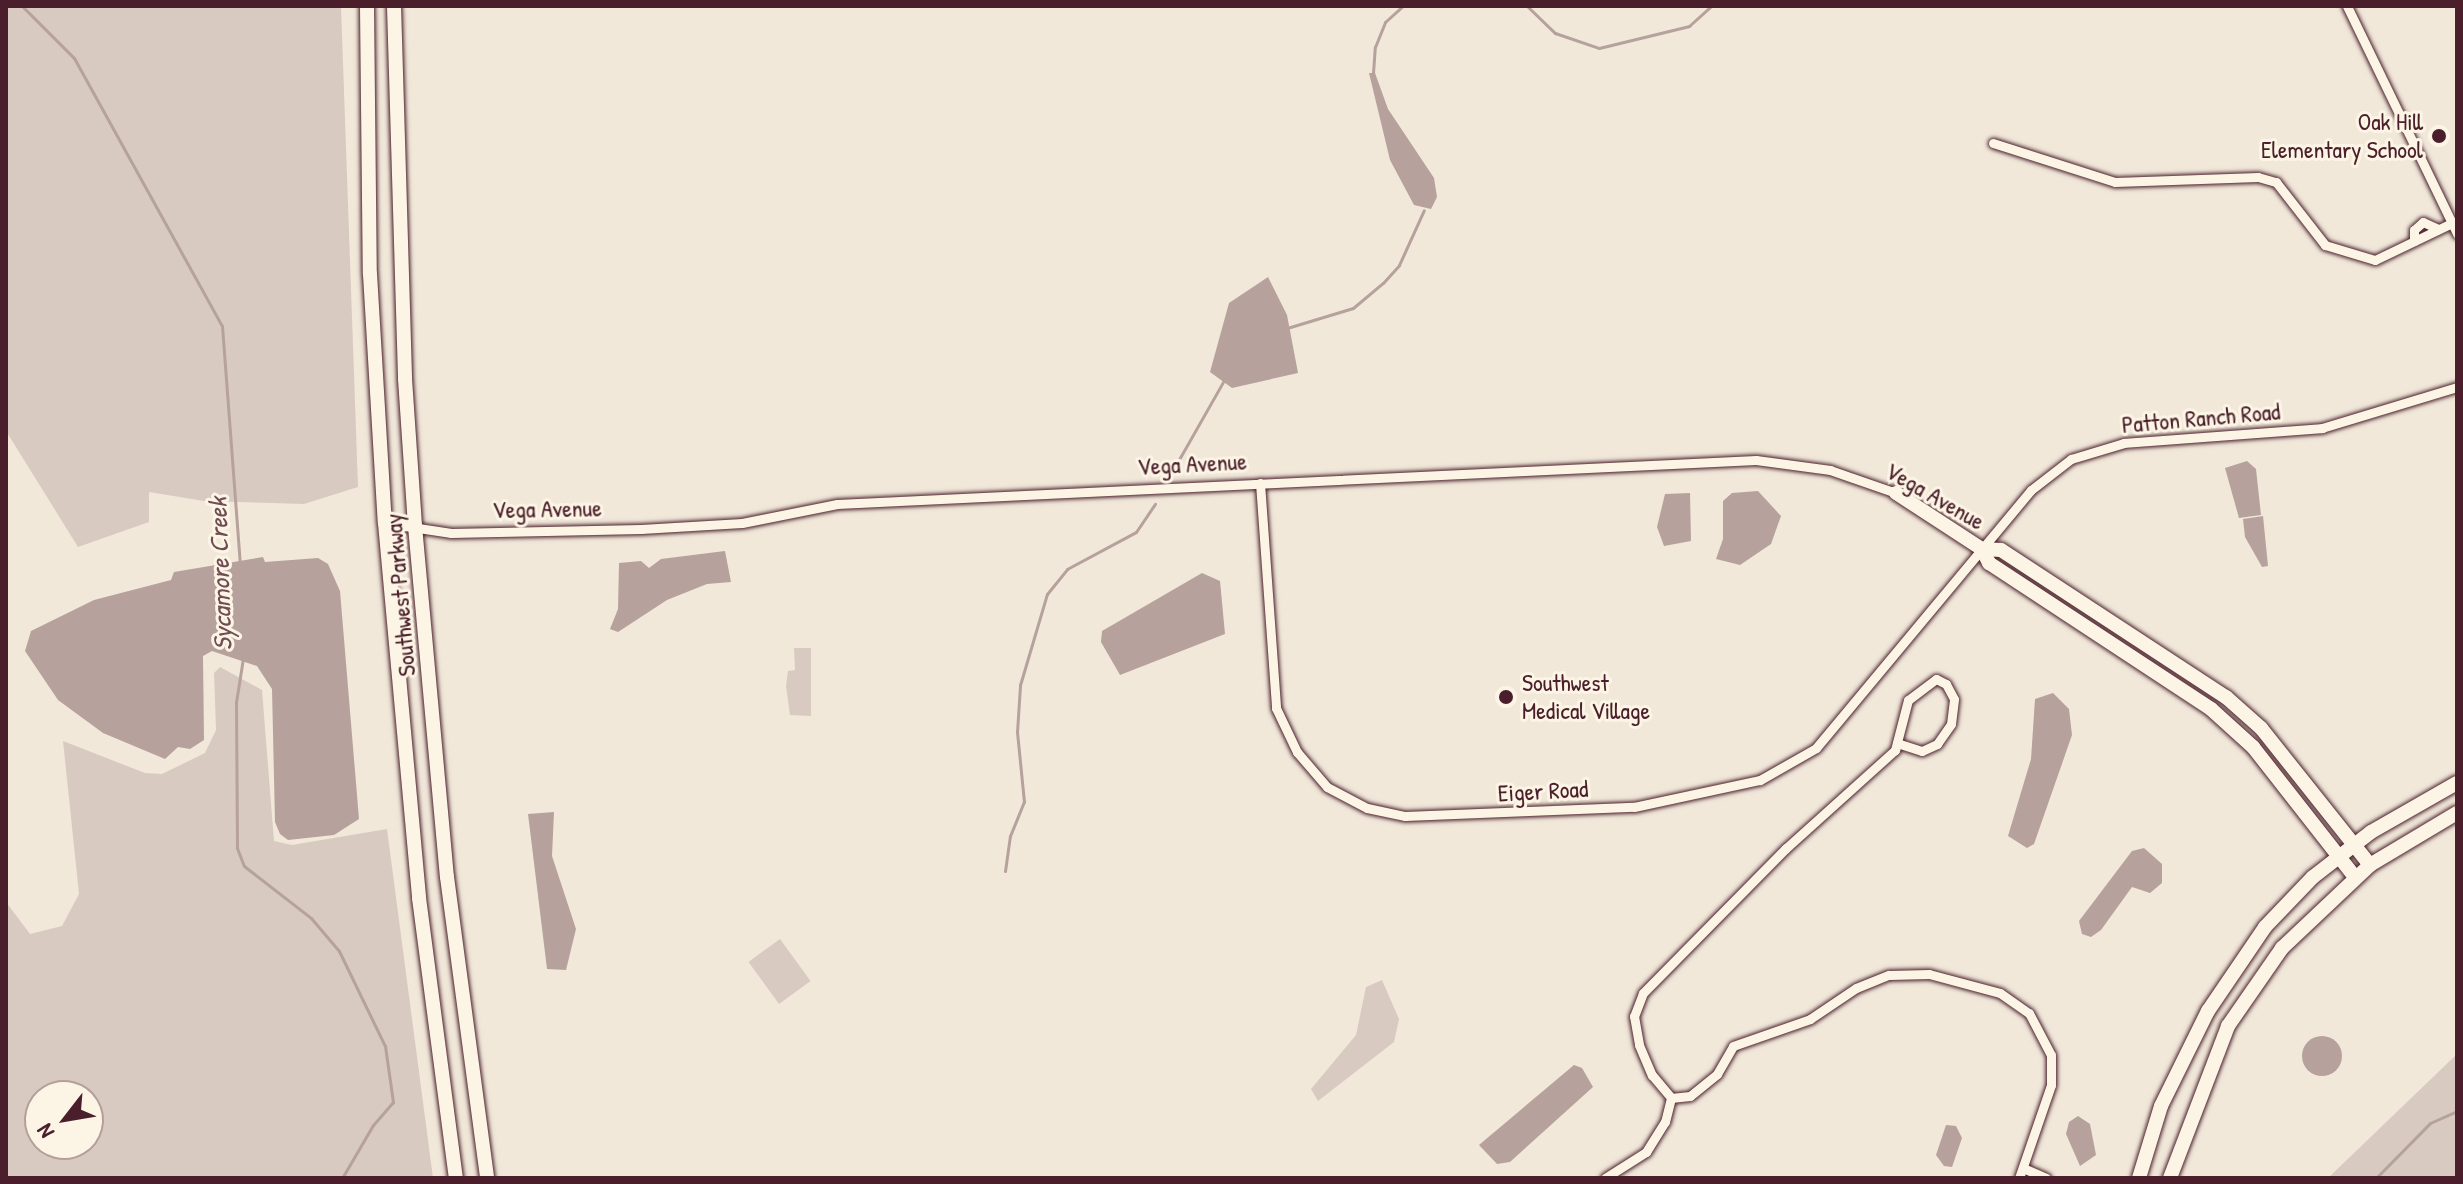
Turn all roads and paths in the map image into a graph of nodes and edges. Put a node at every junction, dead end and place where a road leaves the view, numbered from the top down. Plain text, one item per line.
1 (367, 6) edge
2 (394, 6) edge
3 (2347, 6) edge
4 (1993, 143) dead end
5 (2452, 223) junction
6 (2457, 234) edge
7 (2457, 387) edge
8 (1260, 483) junction
9 (1896, 493) joint
10 (385, 523) junction
11 (415, 526) junction
12 (1982, 549) junction
13 (1897, 743) junction
14 (2457, 783) edge
15 (2457, 813) edge
16 (2355, 844) junction
17 (2339, 856) junction
18 (2370, 865) junction
19 (2355, 877) junction
20 (1671, 1098) junction
21 (2021, 1173) edge
22 (456, 1178) edge
23 (487, 1178) edge
24 (1605, 1178) edge
25 (2046, 1178) edge
26 (2139, 1178) edge
27 (2170, 1178) edge

1 - 10 main road, Southwest Parkway
2 - 11 main road, Southwest Parkway
3 - 5 street
4 - 5 street
5 - 6 street
7 - 12 street, Patton Ranch Road
8 - 9 street, Vega Avenue
8 - 11 street, Vega Avenue
8 - 12 street, Eiger Road
9 - 12 main road, Vega Avenue
10 - 11 street, Vega Avenue
10 - 22 main road, Southwest Parkway
11 - 23 main road, Southwest Parkway
12 - 16 main road, Vega Avenue
12 - 17 main road, Vega Avenue
13 - 13 street
13 - 20 street
14 - 16 main road
15 - 18 main road
16 - 17 main road
16 - 18 main road, Vega Avenue
17 - 19 main road, Vega Avenue
17 - 26 main road
18 - 19 main road
19 - 27 main road
20 - 21 street
20 - 24 street
21 - 25 street

